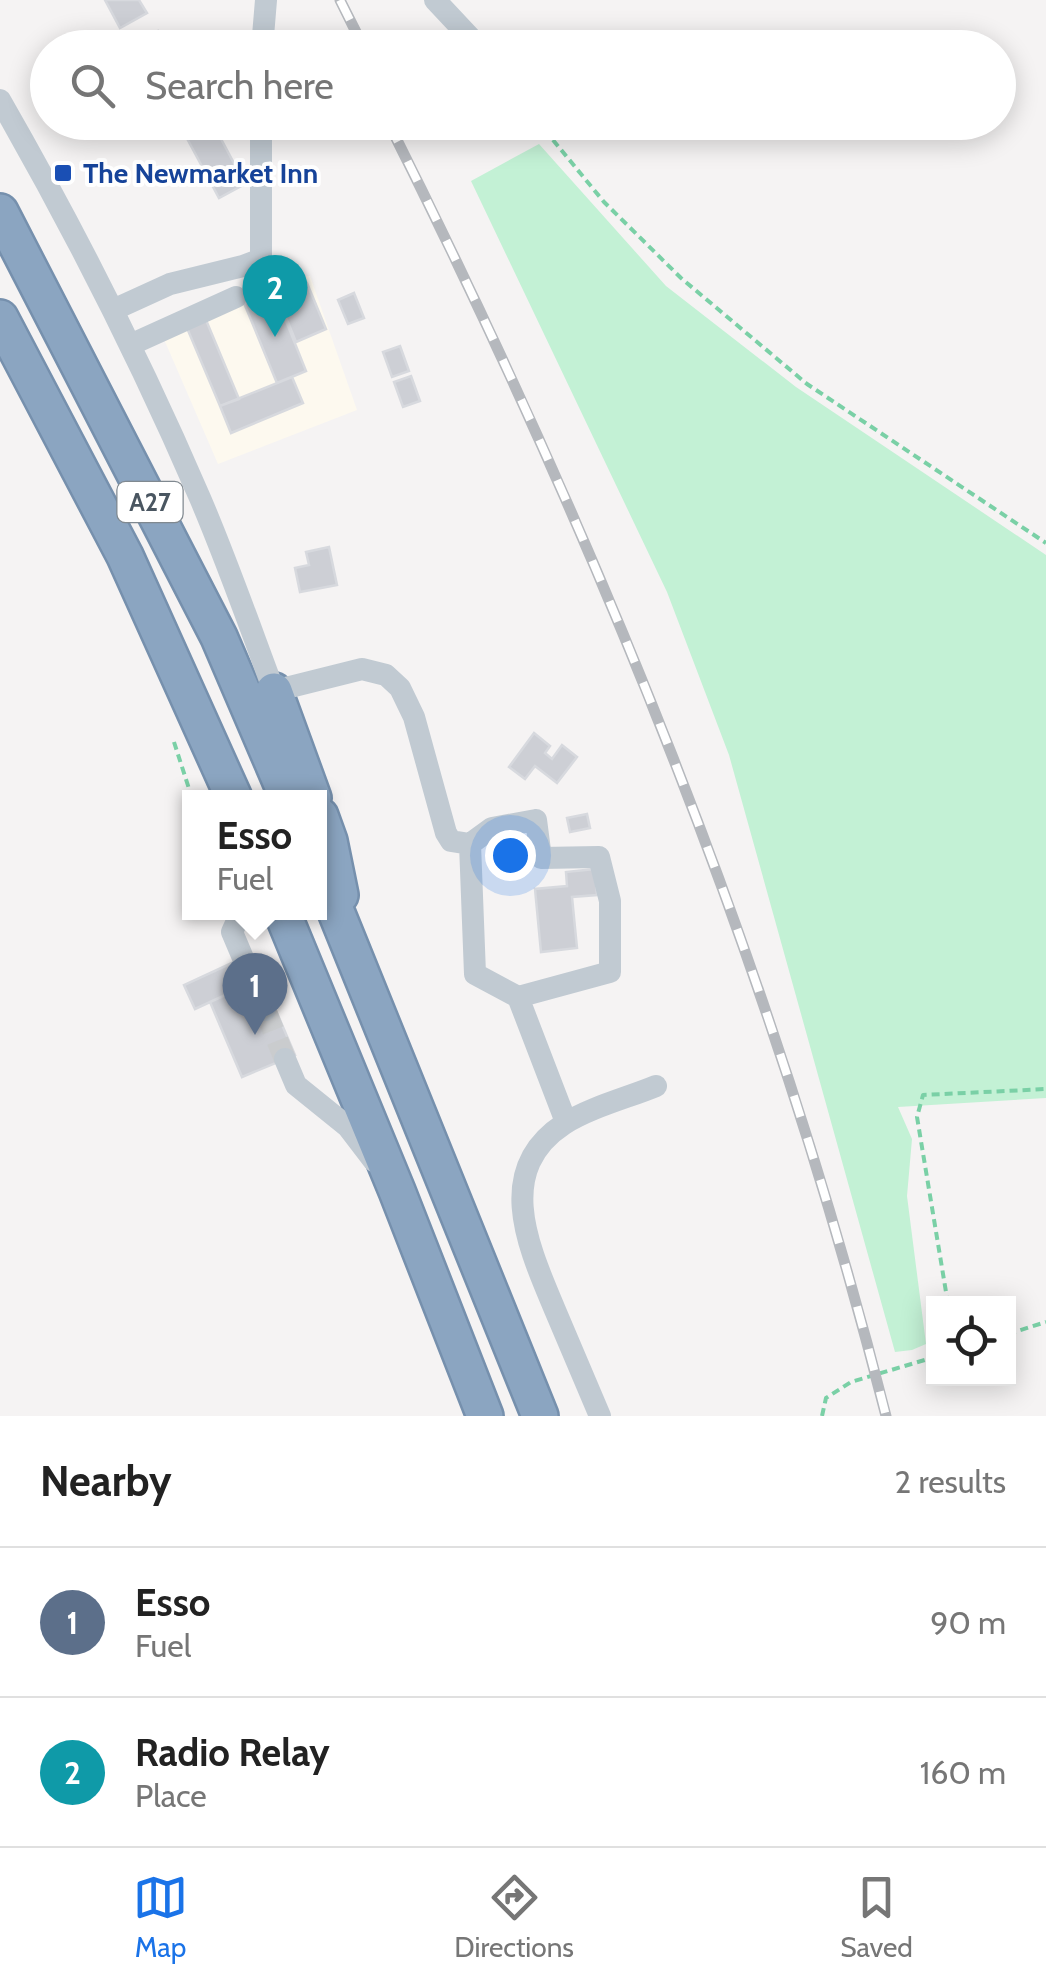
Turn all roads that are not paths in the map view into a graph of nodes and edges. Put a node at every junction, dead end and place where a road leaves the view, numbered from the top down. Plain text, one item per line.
1 (266, 0) edge
2 (435, 0) edge
3 (264, 30) edge
4 (463, 30) edge
5 (0, 100) edge
6 (261, 140) edge
7 (0, 212) edge
8 (236, 298) dead end
9 (113, 310) junction
10 (0, 318) edge
11 (130, 344) junction
12 (274, 691) junction
13 (210, 738) junction
14 (220, 790) edge
15 (231, 790) edge
16 (285, 790) edge
17 (310, 790) edge
18 (327, 834) edge
19 (470, 844) junction
20 (327, 888) edge
21 (237, 920) edge
22 (285, 920) edge
23 (350, 940) junction
24 (518, 997) junction
25 (264, 1010) tunnel mouth
26 (285, 1059) tunnel mouth
27 (656, 1086) dead end
28 (566, 1122) junction
29 (397, 1191) junction
30 (485, 1416) edge
31 (540, 1416) edge
32 (600, 1416) edge

1 - 3 street
2 - 4 street
5 - 9 street
6 - 9 street
7 - 16 highway, A27
8 - 11 street
9 - 11 street
10 - 13 highway, A27
11 - 12 street
12 - 17 highway
12 - 19 street
13 - 14 street
13 - 15 highway, A27
18 - 23 highway
19 - 24 street
19 - 24 street
20 - 23 highway
21 - 25 street
22 - 29 highway
23 - 31 highway
24 - 28 street
26 - 29 street
27 - 28 street
28 - 32 street
29 - 30 highway

